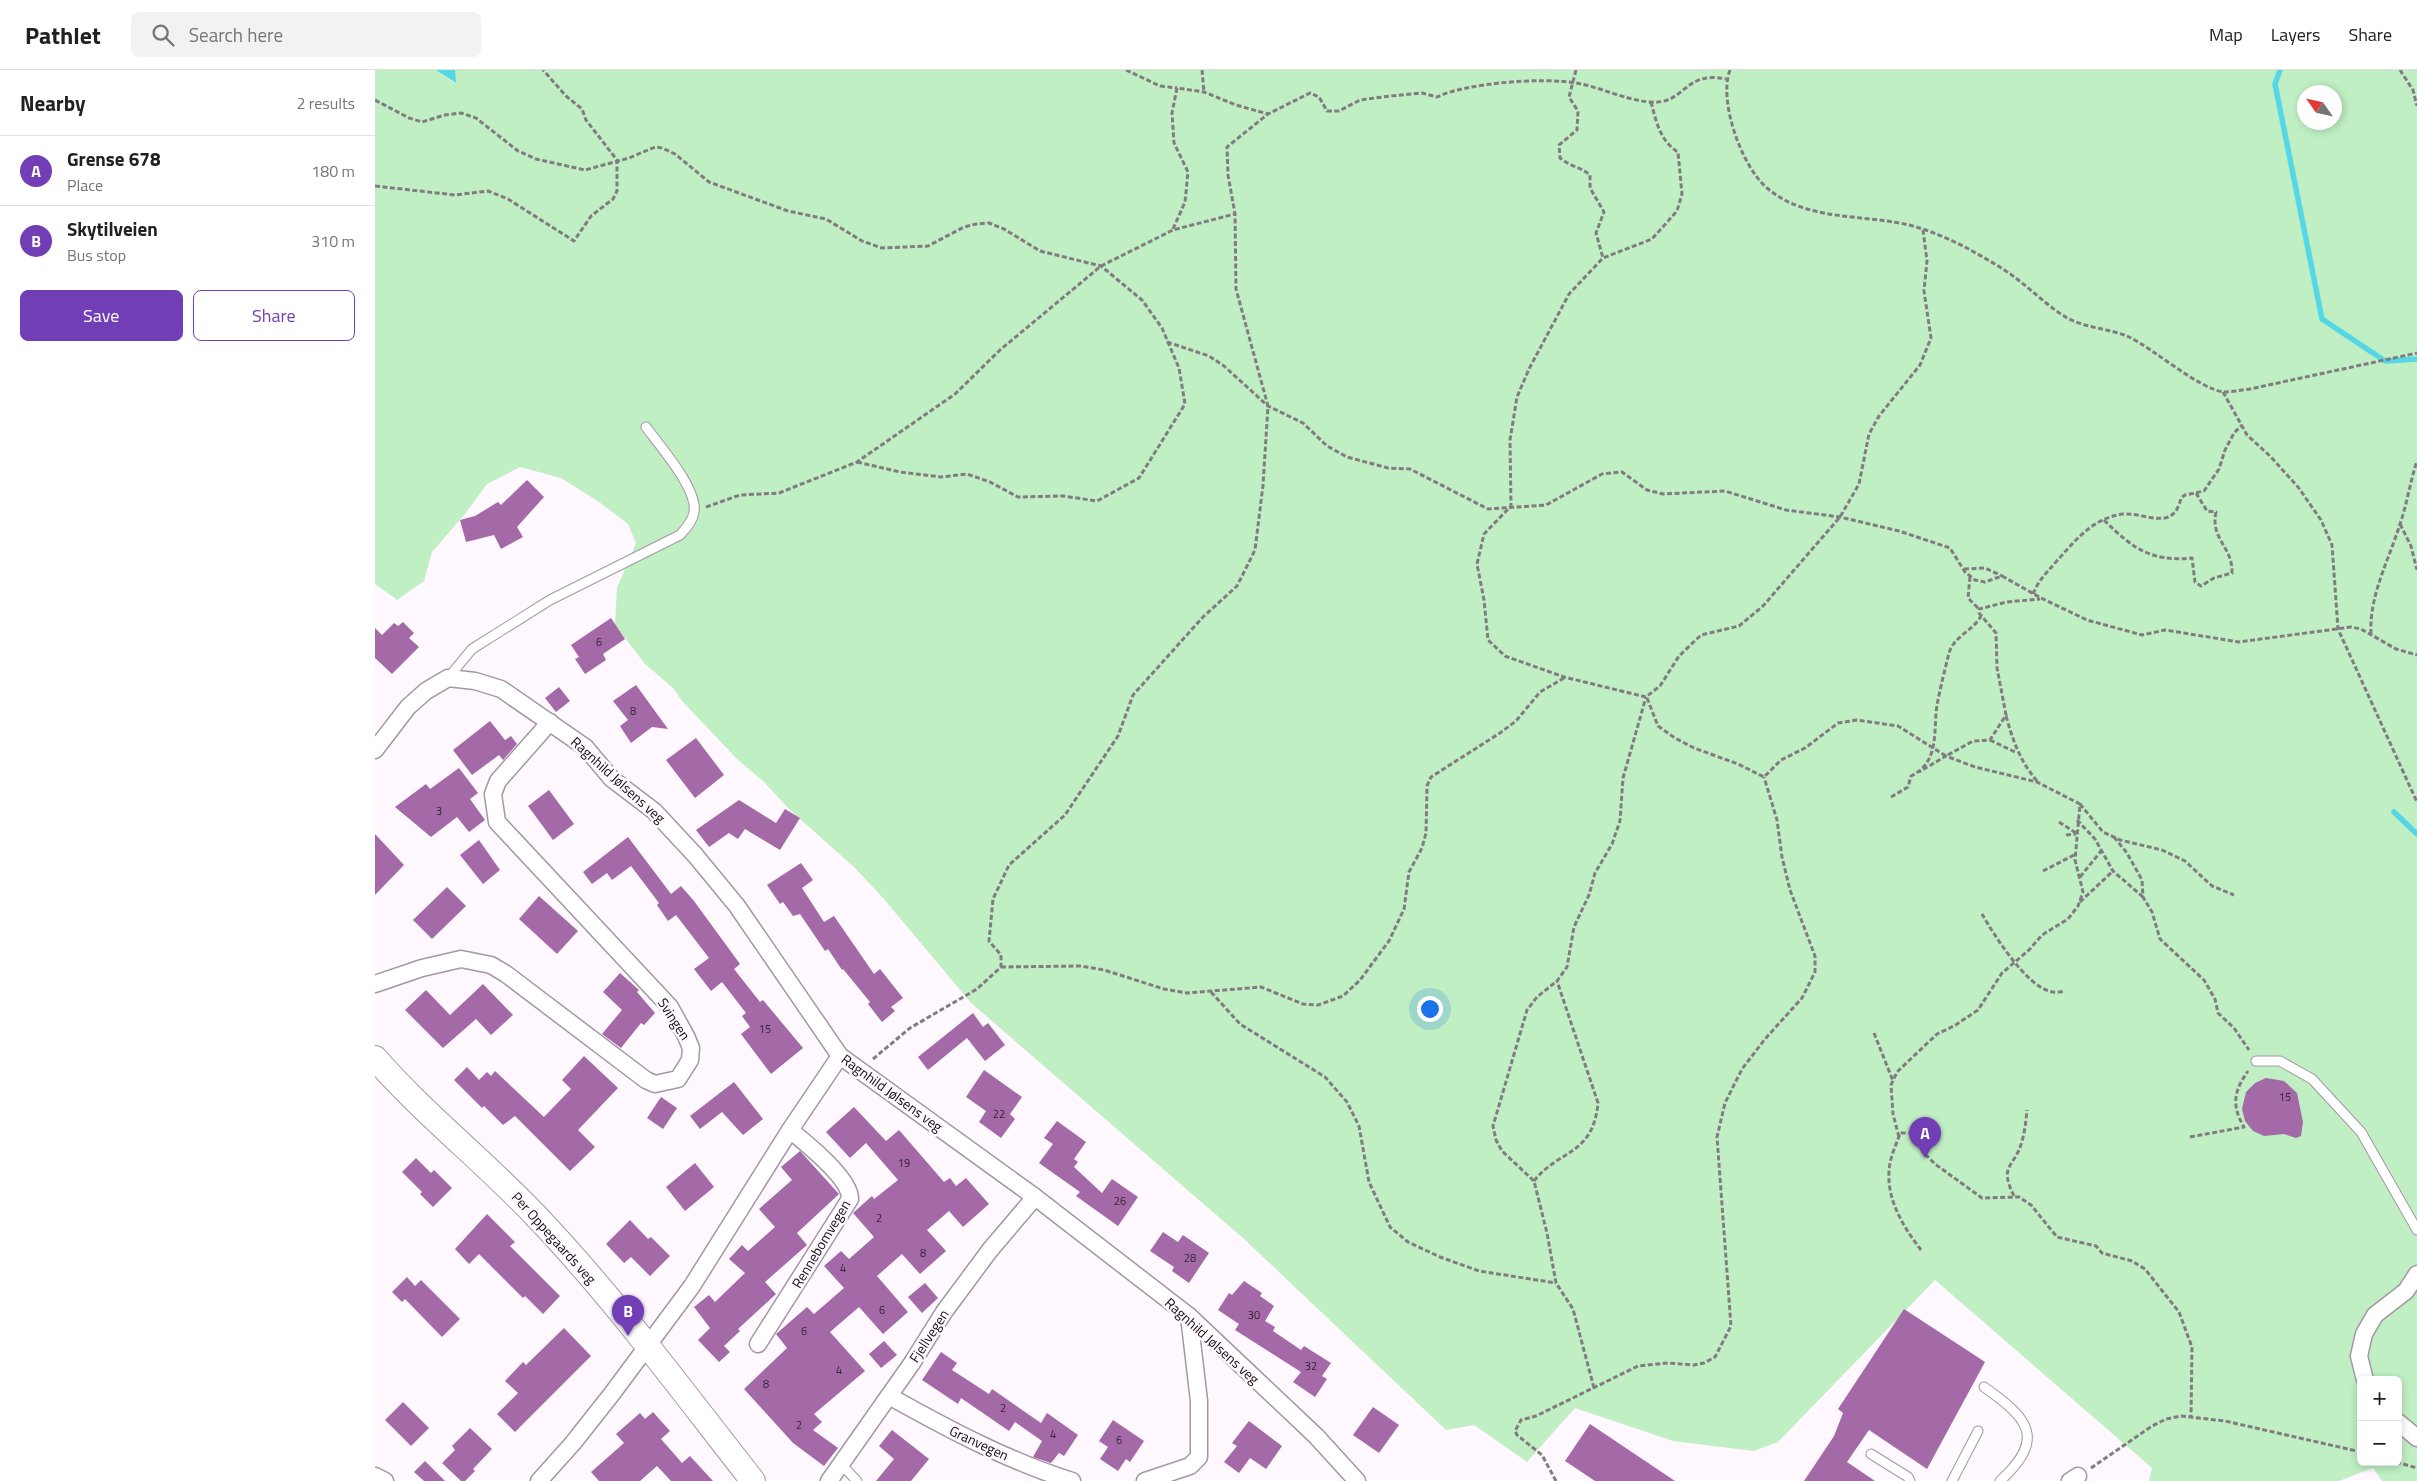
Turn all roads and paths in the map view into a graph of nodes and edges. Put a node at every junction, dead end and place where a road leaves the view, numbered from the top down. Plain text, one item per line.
1 (543, 70) edge
2 (1126, 70) edge
3 (1202, 70) edge
4 (1576, 70) edge
5 (1730, 70) edge
6 (2400, 70) edge
7 (1697, 75) dead end
8 (1689, 78) dead end
9 (1726, 79) junction
10 (1575, 82) junction
11 (1177, 88) junction
12 (1204, 92) junction
13 (375, 100) edge
14 (1651, 102) junction
15 (2417, 106) edge
16 (1269, 114) junction
17 (617, 160) junction
18 (375, 186) edge
19 (1235, 214) junction
20 (1173, 230) junction
21 (1923, 230) junction
22 (1603, 258) junction
23 (1101, 266) junction
24 (1167, 342) junction
25 (2417, 353) edge
26 (2222, 392) junction
27 (1268, 406) junction
28 (2242, 425) junction
29 (646, 427) dead end
30 (2417, 461) edge
31 (857, 462) junction
32 (2196, 493) junction
33 (1511, 506) junction
34 (695, 511) junction
35 (1840, 518) junction
36 (2104, 520) junction
37 (2400, 524) junction
38 (1963, 569) junction
39 (2417, 570) edge
40 (2002, 576) junction
41 (1970, 577) junction
42 (2033, 594) junction
43 (2041, 598) junction
44 (1979, 609) junction
45 (1981, 616) junction
46 (2338, 629) junction
47 (2371, 634) junction
48 (2417, 655) edge
49 (1564, 677) junction
50 (448, 678) junction
51 (1646, 697) junction
52 (2006, 715) junction
53 (551, 722) junction
54 (1990, 740) junction
55 (1933, 749) junction
56 (375, 750) edge
57 (2018, 753) junction
58 (1946, 756) junction
59 (1919, 772) junction
60 (1765, 777) junction
61 (2037, 782) junction
62 (1891, 797) dead end
63 (2417, 802) edge
64 (2080, 804) junction
65 (2077, 819) junction
66 (2059, 822) dead end
67 (2076, 834) junction
68 (2066, 836) dead end
69 (2114, 837) junction
70 (2101, 851) junction
71 (2075, 854) junction
72 (2043, 871) dead end
73 (2113, 871) junction
74 (2079, 878) junction
75 (2233, 895) dead end
76 (2143, 897) junction
77 (2079, 903) junction
78 (1982, 914) dead end
79 (2015, 960) junction
80 (1001, 967) junction
81 (1557, 981) junction
82 (375, 984) edge
83 (2065, 991) dead end
84 (1211, 992) junction
85 (1874, 1033) dead end
86 (840, 1056) junction
87 (375, 1058) edge
88 (2256, 1061) junction
89 (859, 1070) junction
90 (1893, 1081) junction
91 (2027, 1110) dead end
92 (791, 1130) junction
93 (1899, 1137) junction
94 (2190, 1137) dead end
95 (1534, 1181) junction
96 (2014, 1196) junction
97 (1035, 1197) junction
98 (2417, 1230) edge
99 (1921, 1250) dead end
100 (2417, 1274) edge
101 (1555, 1283) junction
102 (1189, 1316) junction
103 (758, 1344) dead end
104 (648, 1346) junction
105 (2364, 1376) edge
106 (1984, 1387) dead end
107 (1594, 1388) junction
108 (889, 1396) junction
109 (2191, 1416) junction
110 (2402, 1425) edge
111 (1978, 1431) dead end
112 (2417, 1438) edge
113 (2357, 1451) edge
114 (1871, 1454) dead end
115 (2402, 1464) edge
116 (842, 1465) junction
117 (2417, 1468) edge
118 (375, 1476) edge
119 (2074, 1479) edge
120 (385, 1481) edge
121 (539, 1481) edge
122 (753, 1481) edge
123 (829, 1481) edge
124 (857, 1481) edge
125 (1072, 1481) edge
126 (1145, 1481) edge
127 (1357, 1481) edge
128 (1556, 1481) edge
129 (1910, 1481) edge
130 (1952, 1481) edge
131 (2000, 1481) edge

1 - 17 path
2 - 11 path
3 - 12 path
4 - 10 path
5 - 9 path
6 - 15 path
7 - 9 path
8 - 14 path
9 - 21 path
10 - 14 path
10 - 16 path
10 - 22 path
11 - 12 path
11 - 20 path
12 - 16 path
13 - 17 path
14 - 22 path
16 - 19 path
17 - 18 path
17 - 23 path
19 - 20 path
19 - 27 path
20 - 23 path
21 - 26 path
21 - 35 path
22 - 33 path
23 - 24 path
23 - 31 path
24 - 27 path
24 - 31 path
25 - 26 path
26 - 28 path
27 - 33 path
27 - 80 path
28 - 32 path
28 - 46 path
29 - 34 lane
30 - 37 path
31 - 34 path
32 - 36 path
32 - 36 path
33 - 35 path
33 - 49 path
34 - 50 lane
35 - 38 path
35 - 51 path
36 - 42 path
37 - 39 path
37 - 47 path
38 - 40 path
38 - 41 path
40 - 41 path
40 - 42 path
41 - 44 path
42 - 43 path
43 - 44 path
43 - 46 path
44 - 45 path
45 - 52 path
45 - 55 path
46 - 47 path
46 - 63 path
47 - 48 path
49 - 51 path
49 - 84 path
50 - 53 street, Ragnhild Jølsens veg
50 - 56 street
51 - 60 path
51 - 81 path
52 - 54 path
52 - 57 path
53 - 82 street, Svingen
53 - 86 street, Ragnhild Jølsens veg
54 - 57 path
54 - 58 path
55 - 58 path
55 - 59 path
55 - 60 path
57 - 61 path
58 - 59 path
58 - 61 path
59 - 62 path
60 - 107 path
61 - 64 path
64 - 65 path
64 - 69 path
65 - 67 path
65 - 70 path
66 - 67 path
67 - 68 path
67 - 71 path
69 - 75 path
69 - 76 path
70 - 73 path
70 - 74 path
71 - 72 path
71 - 74 path
73 - 76 path
73 - 77 path
74 - 77 path
76 - 88 path
77 - 79 path
78 - 79 path
79 - 83 path
79 - 90 path
80 - 84 path
80 - 89 path
81 - 95 path
81 - 95 path
84 - 101 path
85 - 90 path
86 - 89 street, Ragnhild Jølsens veg
86 - 92 street
87 - 104 street, Per Oppegaards veg
88 - 94 path
88 - 98 lane
89 - 97 street, Ragnhild Jølsens veg
90 - 93 path
91 - 96 path
92 - 103 street, Rennebomvegen
92 - 104 street
93 - 96 path
93 - 99 path
95 - 101 path
96 - 109 path
97 - 102 street, Ragnhild Jølsens veg
97 - 108 street, Fjellvegen
100 - 105 street
101 - 107 path
102 - 126 street
102 - 127 street, Ragnhild Jølsens veg
104 - 121 street
104 - 122 street, Per Oppegaards veg
106 - 131 lane
107 - 128 path
108 - 116 street, Fjellvegen
108 - 125 street, Granvegen
109 - 113 path
109 - 119 path
110 - 112 street
111 - 130 lane
114 - 129 lane
115 - 117 path
116 - 123 street, Fjellvegen
116 - 124 lane
118 - 120 street

